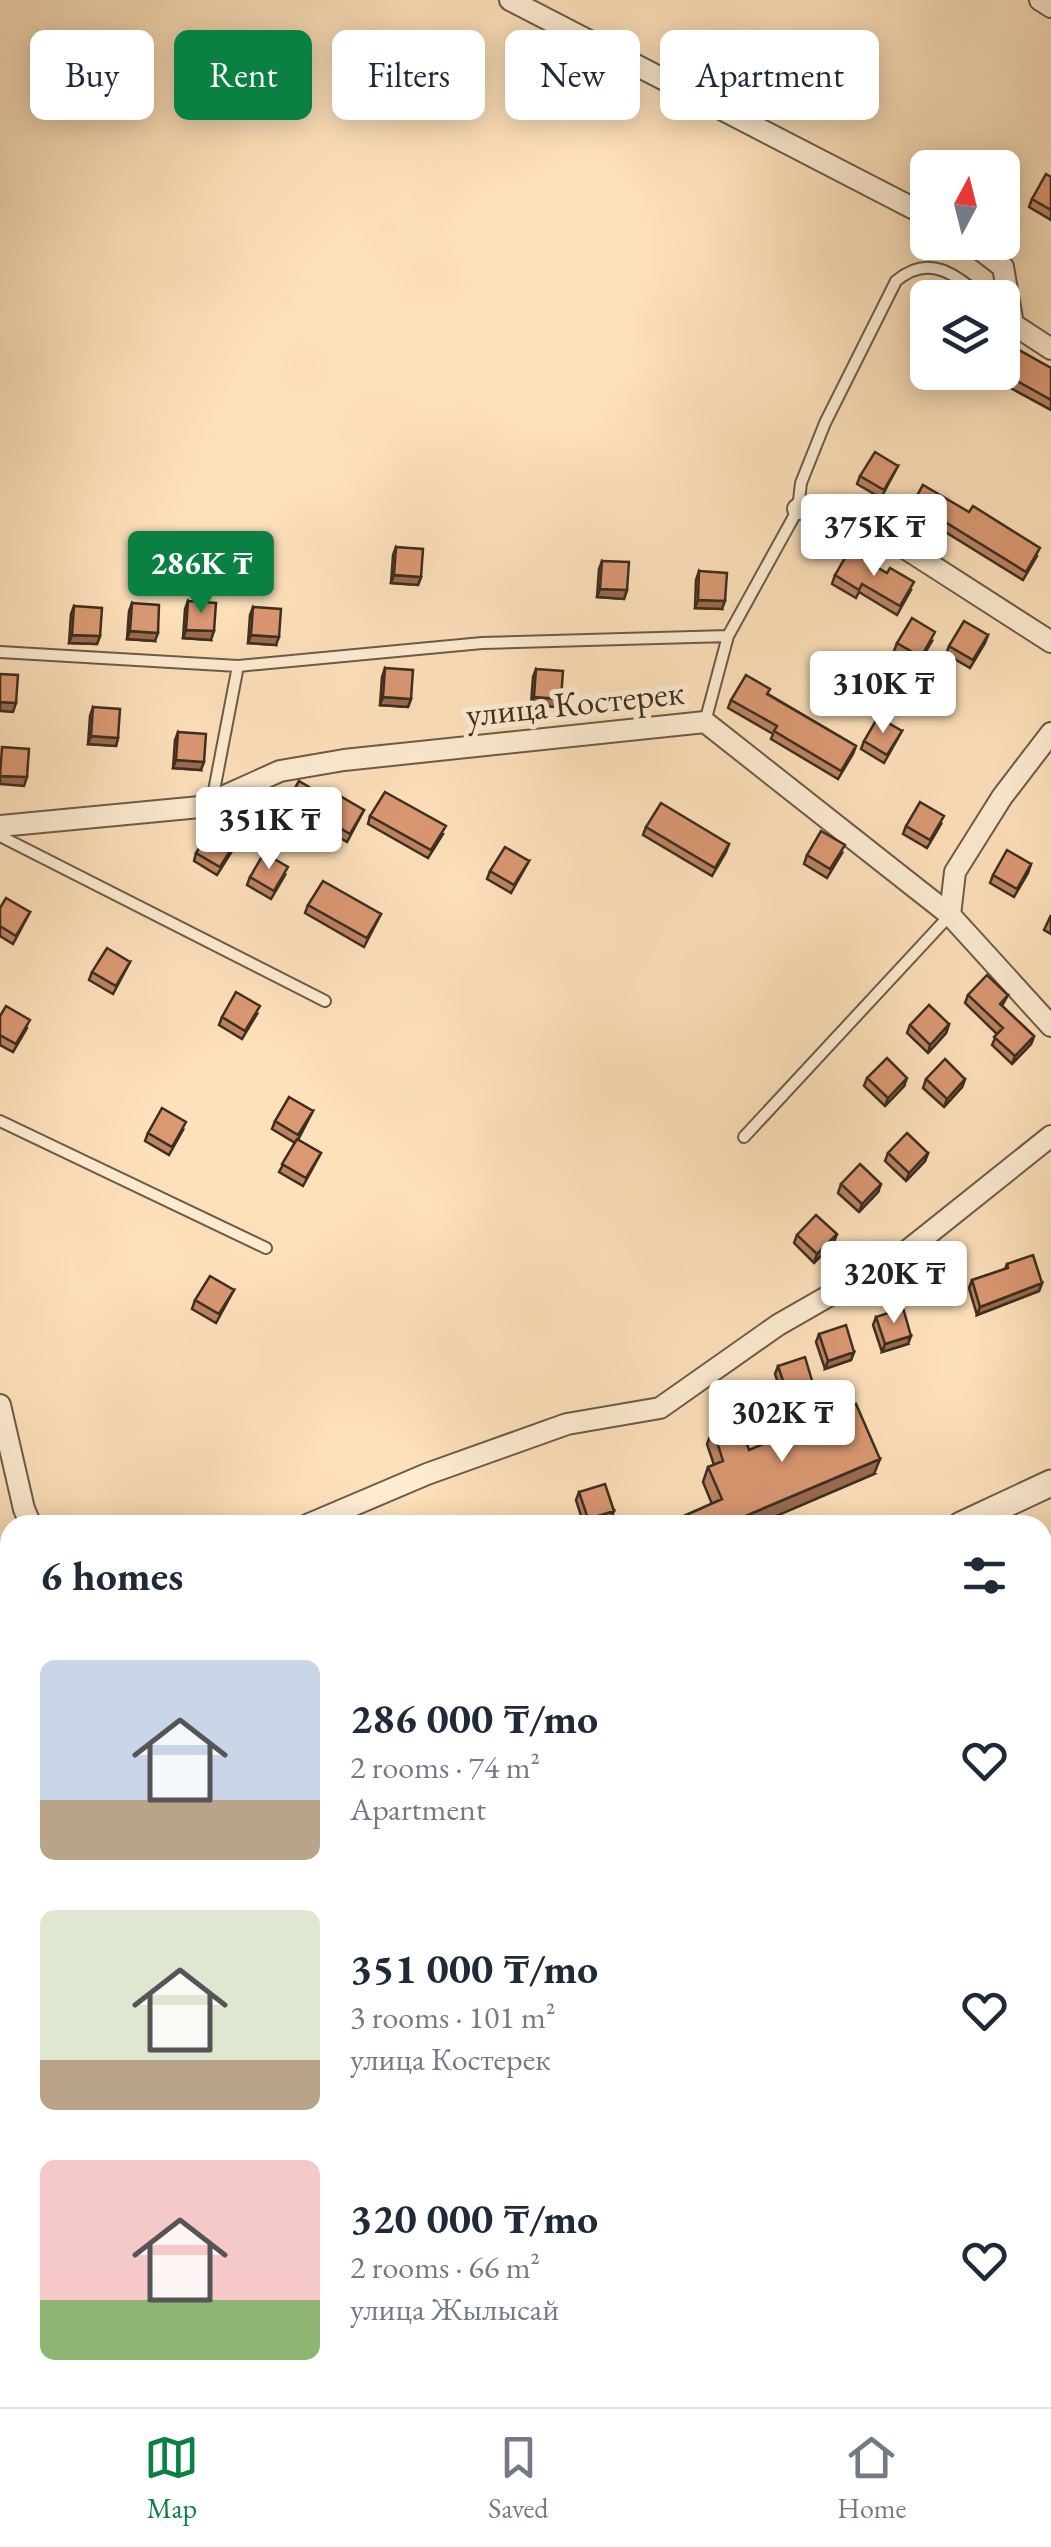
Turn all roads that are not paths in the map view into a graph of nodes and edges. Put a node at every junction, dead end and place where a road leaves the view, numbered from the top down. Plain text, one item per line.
1 (510, 0) edge
2 (1040, 0) edge
3 (1051, 7) edge
4 (910, 207) edge
5 (962, 280) edge
6 (1020, 327) edge
7 (1051, 349) edge
8 (798, 508) junction
9 (728, 636) junction
10 (1051, 642) edge
11 (0, 652) edge
12 (238, 666) junction
13 (705, 722) junction
14 (1051, 733) edge
15 (212, 801) junction
16 (0, 826) edge
17 (0, 836) edge
18 (950, 915) junction
19 (325, 1000) dead end
20 (1051, 1026) edge
21 (0, 1122) edge
22 (1051, 1136) edge
23 (744, 1137) dead end
24 (266, 1248) dead end
25 (0, 1405) edge
26 (1051, 1483) edge
27 (27, 1515) edge
28 (331, 1515) edge
29 (982, 1515) edge

1 - 4 street
2 - 3 street
5 - 8 lane
6 - 7 street
8 - 9 lane
8 - 10 street
9 - 12 lane
9 - 13 lane
11 - 12 lane
12 - 15 lane
13 - 15 street, улица Костерек
13 - 18 street, улица Костерек
14 - 18 street
15 - 16 street, улица Костерек
17 - 19 lane
18 - 20 street, улица Костерек
18 - 23 lane
21 - 24 lane
22 - 28 street
25 - 27 street
26 - 29 street

